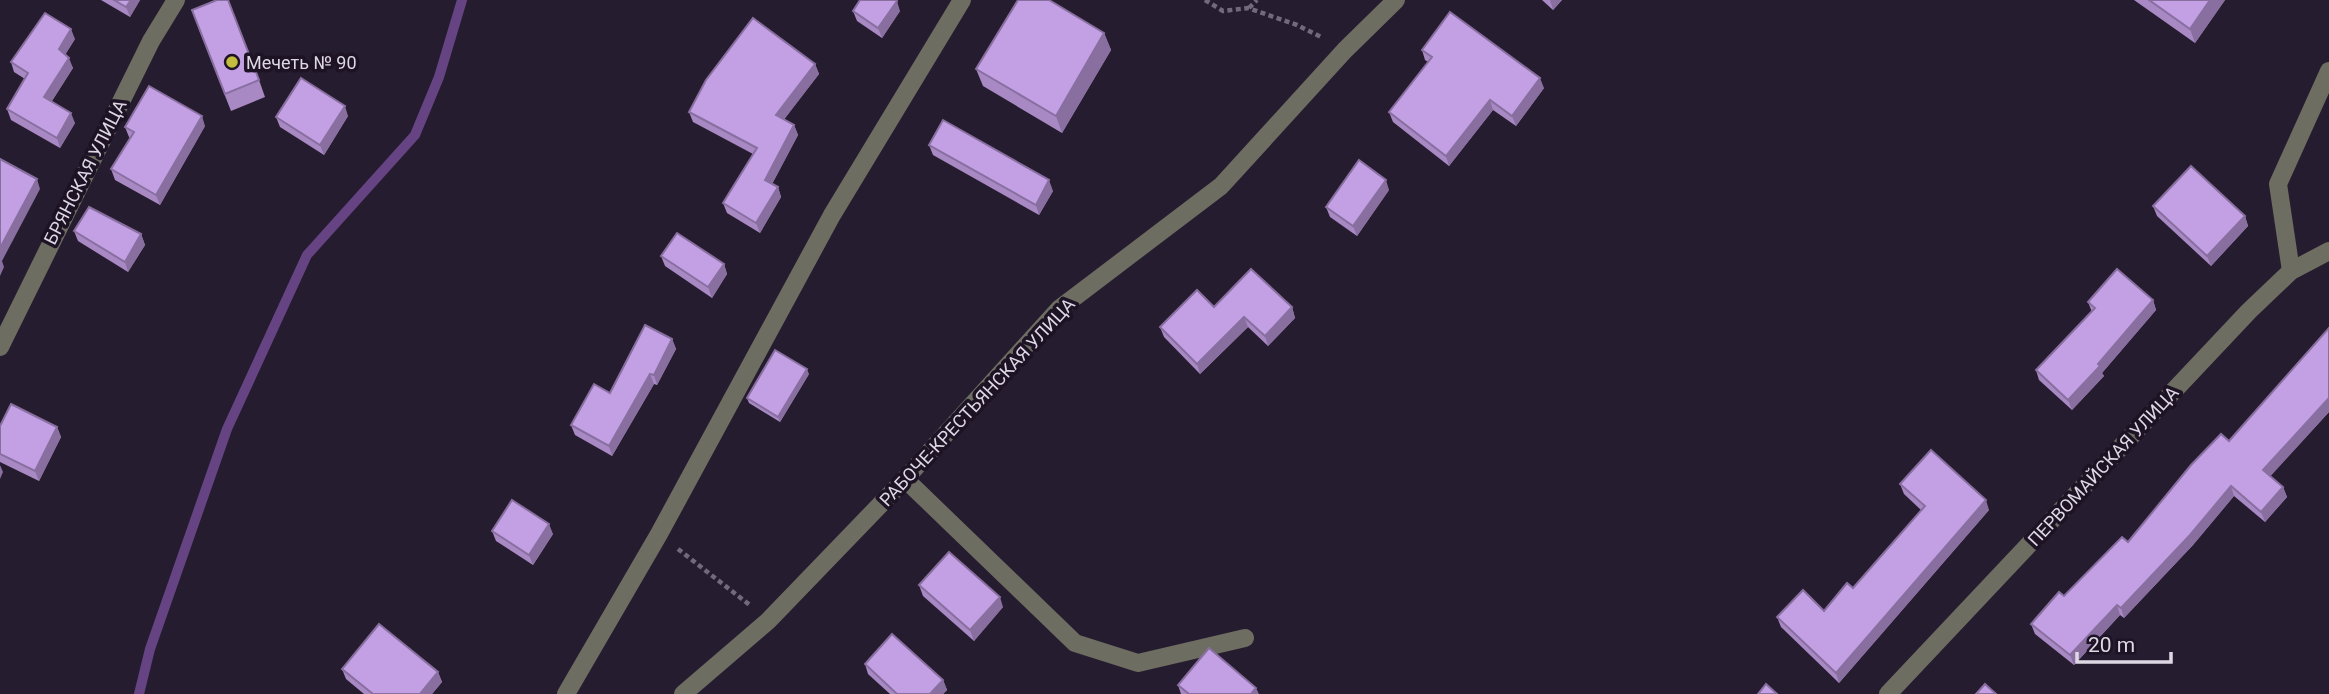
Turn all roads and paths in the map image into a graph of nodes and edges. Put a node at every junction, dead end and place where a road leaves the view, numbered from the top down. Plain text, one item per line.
1 (176, 0) edge
2 (962, 0) edge
3 (1205, 0) edge
4 (1257, 0) edge
5 (1396, 0) edge
6 (1248, 8) junction
7 (1346, 50) junction
8 (2329, 71) edge
9 (2329, 251) edge
10 (2291, 271) junction
11 (0, 347) edge
12 (905, 479) junction
13 (659, 534) junction
14 (768, 621) junction
15 (1245, 638) dead end
16 (566, 694) edge
17 (683, 694) edge
18 (1888, 694) edge

1 - 11 street, БРЯНСКАЯ УЛИЦА
2 - 13 street
3 - 6 path
4 - 6 path
5 - 7 street, РАБОЧЕ-КРЕСТЬЯНСКАЯ УЛИЦА
6 - 7 path
7 - 12 street, РАБОЧЕ-КРЕСТЬЯНСКАЯ УЛИЦА
8 - 10 street
9 - 10 street, ПЕРВОМАЙСКАЯ УЛИЦА
10 - 18 street, ПЕРВОМАЙСКАЯ УЛИЦА
12 - 14 street, РАБОЧЕ-КРЕСТЬЯНСКАЯ УЛИЦА
12 - 15 street
13 - 14 path
13 - 16 street
14 - 17 street, РАБОЧЕ-КРЕСТЬЯНСКАЯ УЛИЦА

